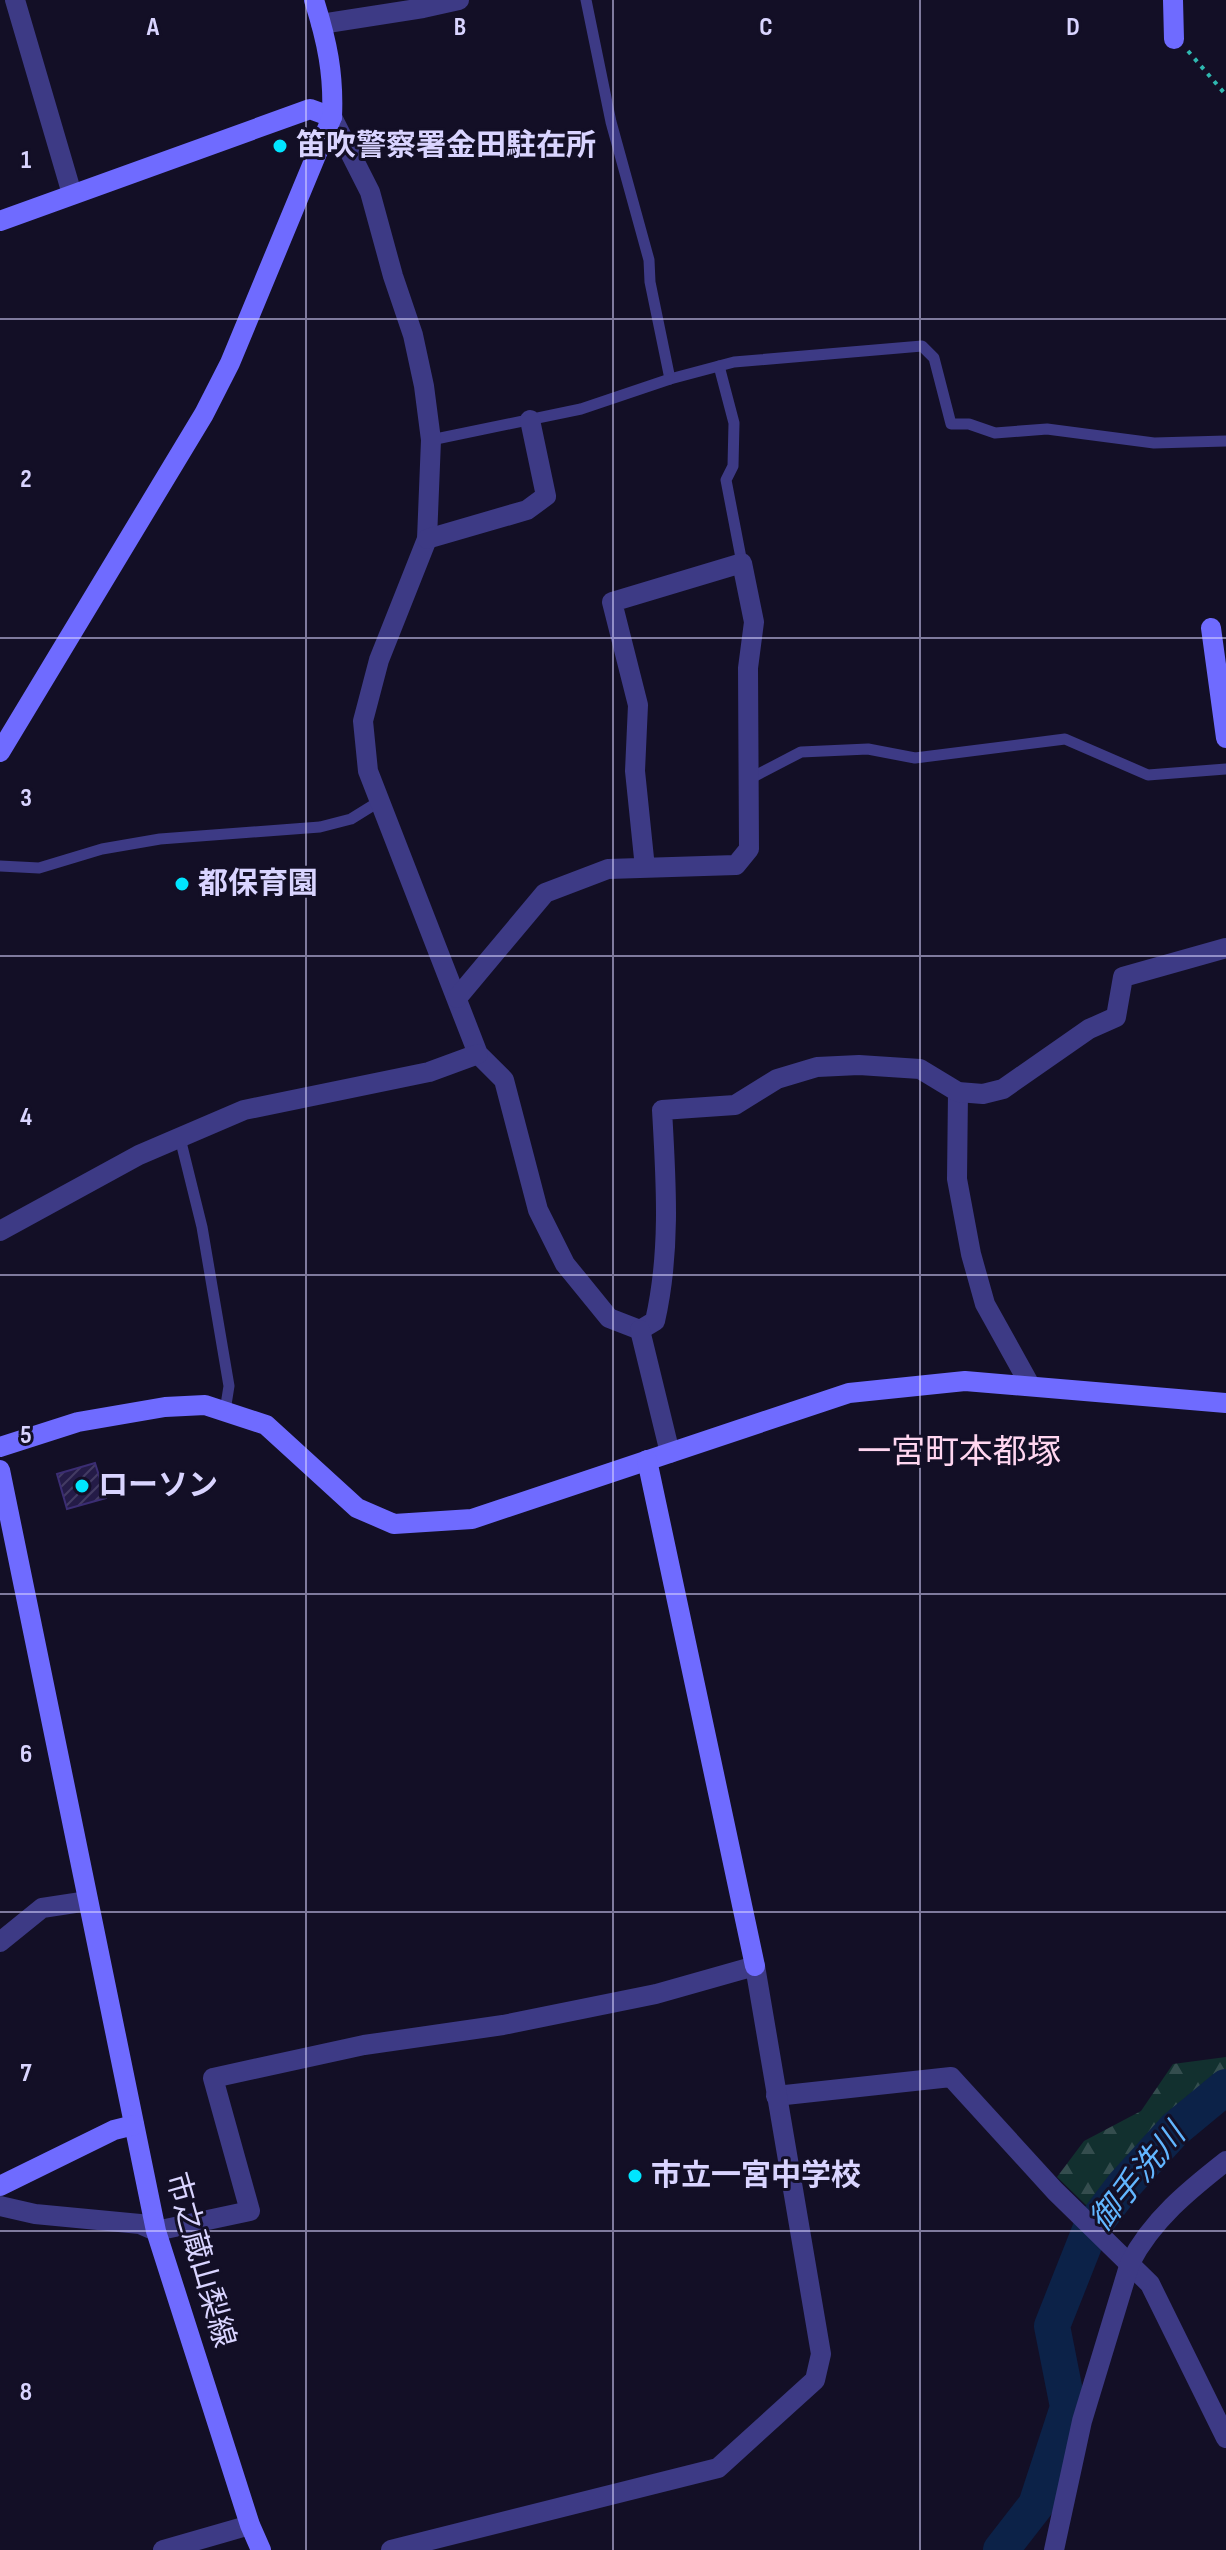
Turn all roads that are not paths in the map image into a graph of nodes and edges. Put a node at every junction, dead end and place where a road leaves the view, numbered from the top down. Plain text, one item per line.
1 (15, 0) edge
2 (314, 0) edge
3 (459, 0) edge
4 (586, 0) edge
5 (1173, 0) edge
6 (321, 24) junction
7 (1174, 39) road end
8 (332, 117) junction
9 (72, 194) junction
10 (0, 221) edge
11 (719, 366) junction
12 (670, 379) junction
13 (530, 420) junction
14 (431, 440) junction
15 (1226, 441) edge
16 (427, 539) junction
17 (742, 563) junction
18 (1211, 628) dead end
19 (1226, 738) edge
20 (0, 752) edge
21 (1226, 769) edge
22 (749, 779) junction
23 (380, 801) junction
24 (0, 866) edge
25 (645, 868) junction
26 (1226, 948) edge
27 (457, 998) junction
28 (478, 1054) junction
29 (958, 1092) junction
30 (180, 1138) junction
31 (0, 1231) edge
32 (640, 1330) junction
33 (1030, 1385) junction
34 (1226, 1403) edge
35 (225, 1411) junction
36 (0, 1447) edge
37 (670, 1453) junction
38 (647, 1460) junction
39 (0, 1470) edge
40 (88, 1901) junction
41 (0, 1942) edge
42 (755, 1966) junction
43 (776, 2096) junction
44 (134, 2125) junction
45 (1226, 2161) edge
46 (0, 2186) edge
47 (0, 2206) edge
48 (156, 2231) junction
49 (1130, 2263) junction
50 (1226, 2438) edge
51 (250, 2525) junction
52 (163, 2550) edge
53 (261, 2550) edge
54 (391, 2550) edge
55 (1054, 2550) edge

1 - 9 street
2 - 6 street
3 - 6 street
4 - 12 lane
5 - 7 street
6 - 8 street
8 - 9 street
8 - 14 street
8 - 20 street
9 - 10 street
11 - 12 lane
11 - 15 lane
11 - 17 lane
12 - 13 lane
13 - 14 lane
13 - 16 street
14 - 16 street
16 - 23 street
17 - 22 street
17 - 25 street
18 - 19 street
21 - 22 lane
22 - 25 street
23 - 24 lane
23 - 27 street
25 - 27 street
26 - 29 street
27 - 28 street
28 - 30 street
28 - 32 street
29 - 32 street
29 - 33 street
30 - 31 street
30 - 35 lane
32 - 37 street
33 - 34 street
33 - 37 street
35 - 36 street
35 - 38 street
37 - 38 street
38 - 42 street
39 - 40 street, 市之蔵山梨線
40 - 41 street
40 - 44 street, 市之蔵山梨線
42 - 43 street
42 - 48 street
43 - 49 street
43 - 54 street
44 - 46 street
44 - 48 street, 市之蔵山梨線
45 - 49 street
47 - 48 street
48 - 51 street, 市之蔵山梨線
49 - 50 street
49 - 55 street
51 - 52 street
51 - 53 street, 市之蔵山梨線

